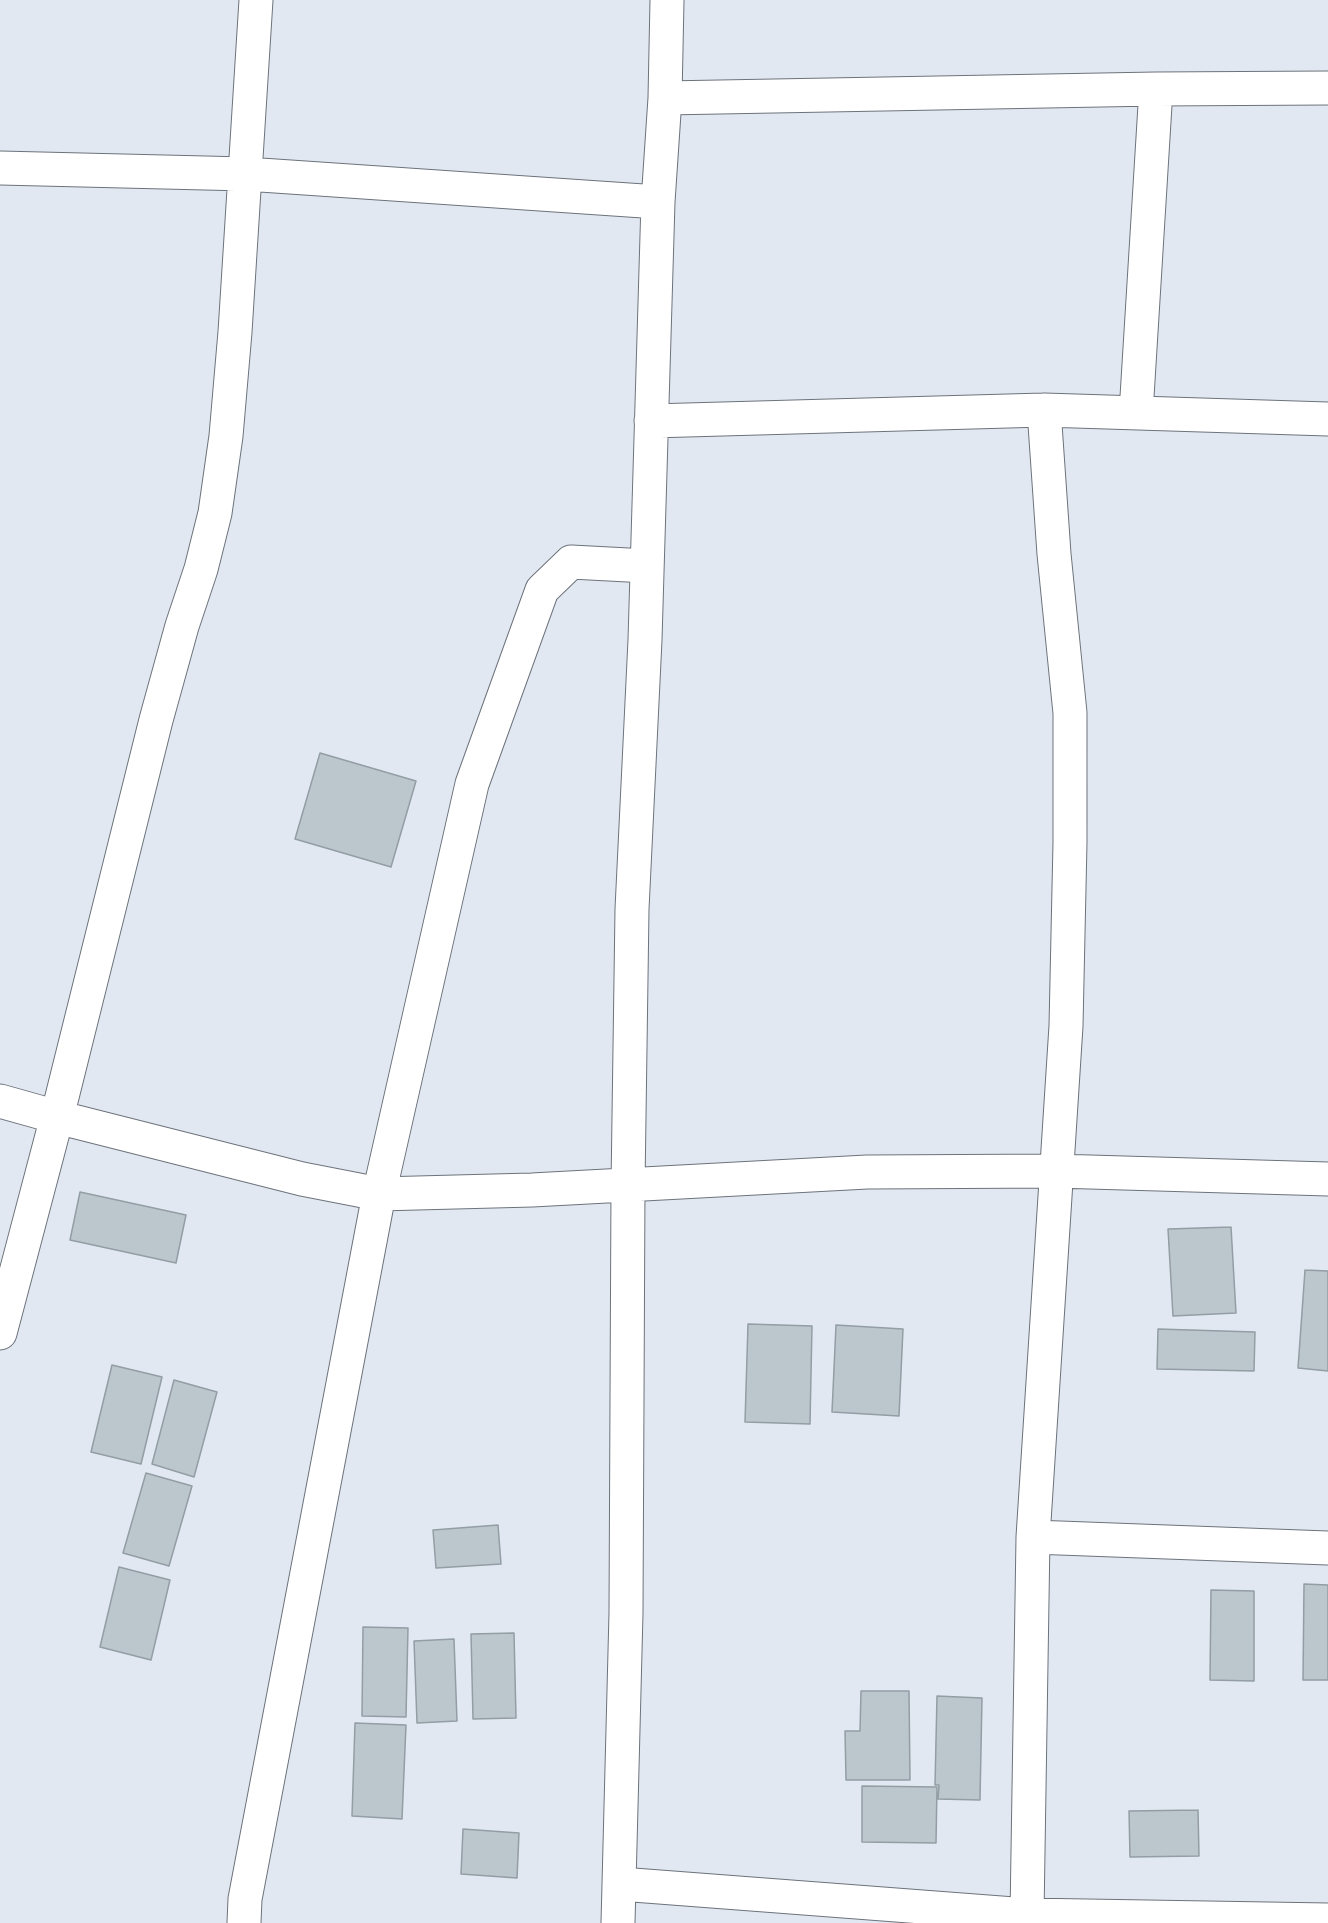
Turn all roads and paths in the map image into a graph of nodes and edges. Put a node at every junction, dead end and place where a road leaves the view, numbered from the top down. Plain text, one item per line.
1 (256, 0) edge
2 (667, 0) edge
3 (1328, 88) edge
4 (1156, 89) junction
5 (665, 98) junction
6 (0, 168) edge
7 (246, 174) junction
8 (657, 202) junction
9 (1044, 410) junction
10 (1136, 413) junction
11 (1328, 419) edge
12 (651, 421) junction
13 (647, 566) junction
14 (0, 1101) edge
15 (57, 1117) junction
16 (1056, 1172) junction
17 (1328, 1179) edge
18 (628, 1186) junction
19 (379, 1194) junction
20 (0, 1333) edge
21 (1033, 1537) junction
22 (1328, 1548) edge
23 (620, 1884) junction
24 (1027, 1915) junction
25 (1328, 1920) edge
26 (244, 1923) edge
27 (618, 1923) edge

1 - 7 street
2 - 5 street
3 - 4 street
4 - 5 street
4 - 10 street
5 - 8 street
6 - 7 street
7 - 8 street
7 - 15 street
8 - 12 street
9 - 10 street
9 - 12 street
9 - 16 street
10 - 11 street
12 - 13 street
13 - 18 street
13 - 19 street
14 - 15 street
15 - 19 street
15 - 20 street
16 - 17 street
16 - 18 street
16 - 21 street
18 - 19 street
18 - 23 street
19 - 26 street
21 - 22 street
21 - 24 street
23 - 24 street
23 - 27 street
24 - 25 street

